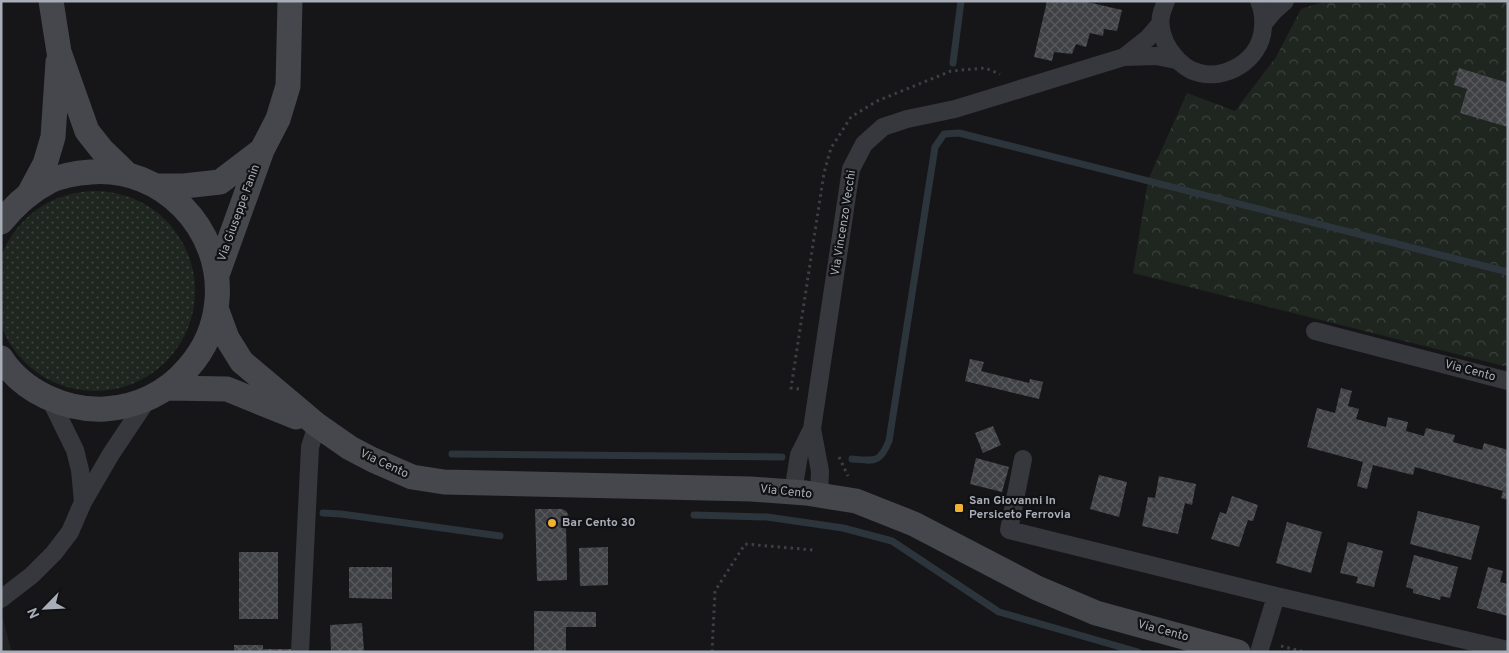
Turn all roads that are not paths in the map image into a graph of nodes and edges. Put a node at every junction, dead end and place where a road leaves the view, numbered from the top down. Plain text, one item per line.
1 (51, 1) edge
2 (290, 1) edge
3 (1166, 1) edge
4 (1259, 1) edge
5 (1285, 1) edge
6 (1264, 23) junction
7 (1160, 24) junction
8 (59, 52) junction
9 (1124, 57) junction
10 (1176, 60) junction
11 (262, 150) junction
12 (128, 175) junction
13 (157, 186) junction
14 (29, 194) junction
15 (1, 222) edge
16 (216, 276) junction
17 (216, 308) junction
18 (1316, 331) dead end
19 (6, 369) edge
20 (1508, 381) edge
21 (157, 394) junction
22 (50, 399) junction
23 (317, 425) junction
24 (812, 430) junction
25 (1022, 460) dead end
26 (793, 492) junction
27 (819, 496) junction
28 (83, 502) junction
29 (1276, 596) junction
30 (1, 599) edge
31 (1190, 645) edge
32 (1508, 650) edge
33 (300, 652) edge
34 (1238, 652) edge
35 (1259, 652) edge

1 - 8 main road
2 - 11 main road, Via Giuseppe Fanin
3 - 7 street
4 - 6 street
5 - 6 street
6 - 10 street
7 - 9 street, Via Vincenzo Vecchi
7 - 10 street
8 - 12 main road
8 - 14 main road
9 - 10 street, Via Vincenzo Vecchi
9 - 24 street, Via Vincenzo Vecchi
11 - 13 main road, Via Giuseppe Fanin
11 - 16 main road, Via Giuseppe Fanin
12 - 13 main road, Via Cento
12 - 14 main road, Via Cento
13 - 16 main road, Via Cento
14 - 15 main road, Via Cento
16 - 17 main road, Via Cento
17 - 21 main road, Via Cento
17 - 23 main road, Via Cento
18 - 20 street, Via Cento
19 - 22 main road, Via Cento
21 - 22 main road, Via Cento
21 - 23 main road, Via Cento
21 - 28 street
22 - 28 street
23 - 26 main road, Via Cento
23 - 33 street
24 - 26 street, Via Vincenzo Vecchi
24 - 27 street, Via Vincenzo Vecchi
25 - 29 street
26 - 27 main road, Via Cento
27 - 31 main road, Via Cento
28 - 30 street
29 - 32 street
29 - 35 street
31 - 34 main road, Via Cento

